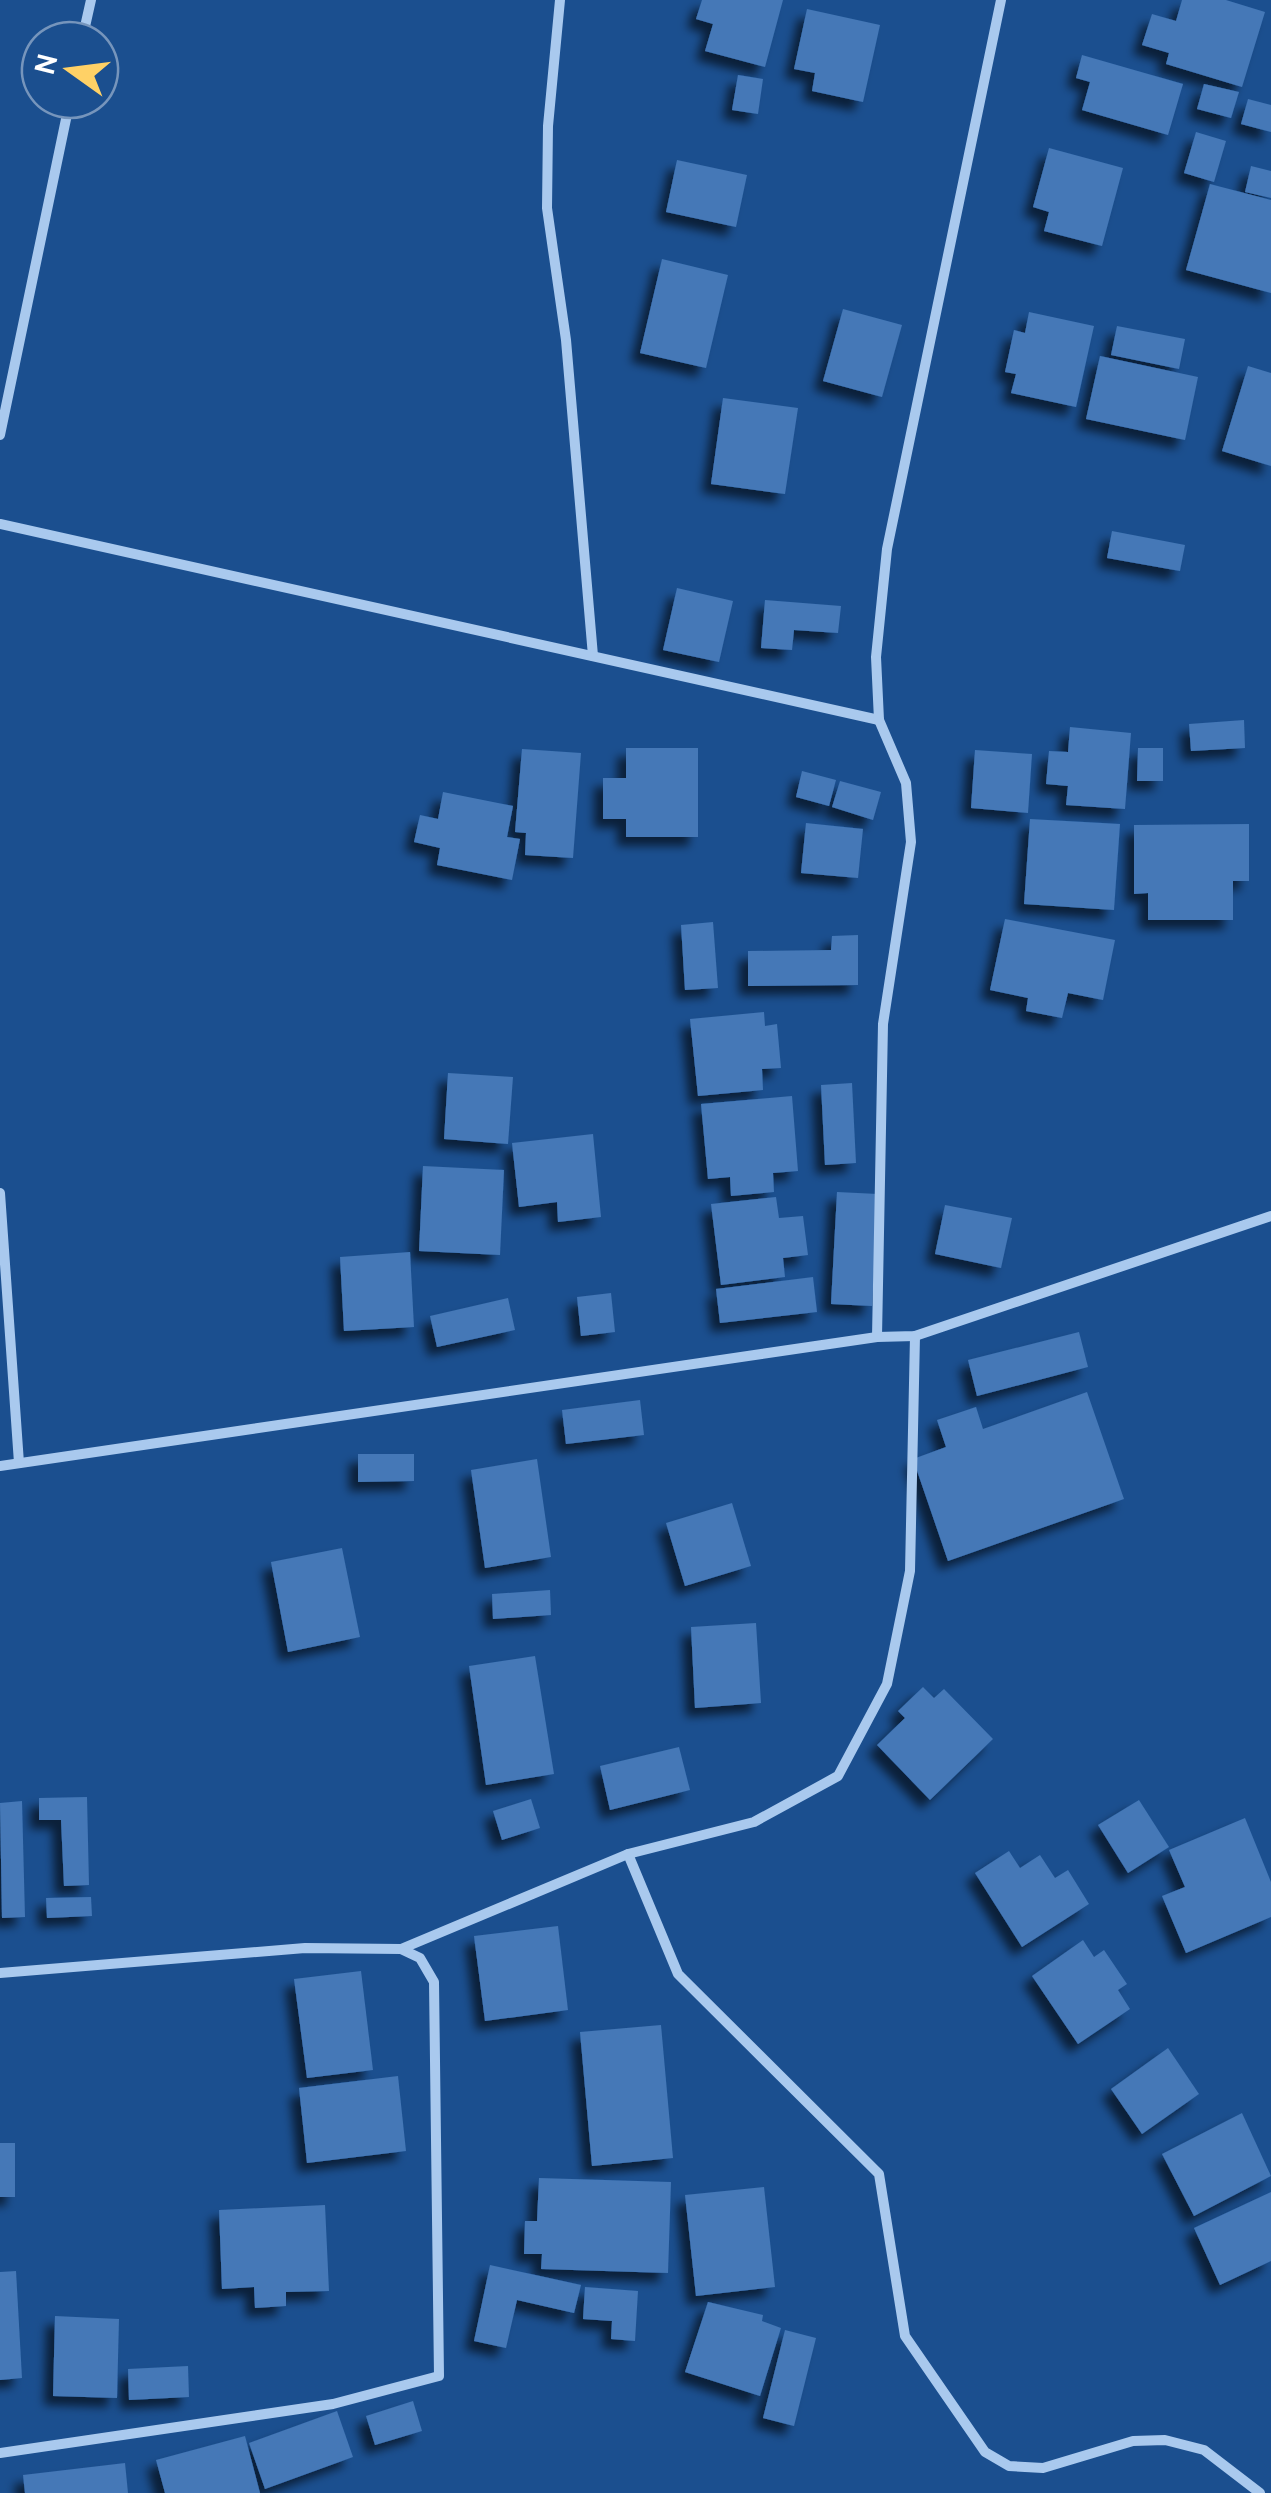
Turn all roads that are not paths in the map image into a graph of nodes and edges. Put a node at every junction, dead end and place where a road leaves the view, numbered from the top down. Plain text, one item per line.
1 (560, 0) edge
2 (1001, 0) edge
3 (66, 120) edge
4 (0, 436) edge
5 (0, 524) edge
6 (593, 656) junction
7 (879, 720) junction
8 (0, 1194) edge
9 (1271, 1216) edge
10 (914, 1336) junction
11 (877, 1337) junction
12 (19, 1463) junction
13 (0, 1466) edge
14 (628, 1854) junction
15 (401, 1949) junction
16 (0, 1973) edge
17 (0, 2453) edge
18 (1260, 2493) edge

1 - 6 street
2 - 7 street
3 - 4 street
5 - 6 street
6 - 7 street
7 - 11 street
8 - 12 street
9 - 10 street
10 - 11 street
10 - 14 street
11 - 12 street
12 - 13 street
14 - 15 street
14 - 18 street
15 - 16 street
15 - 17 street

